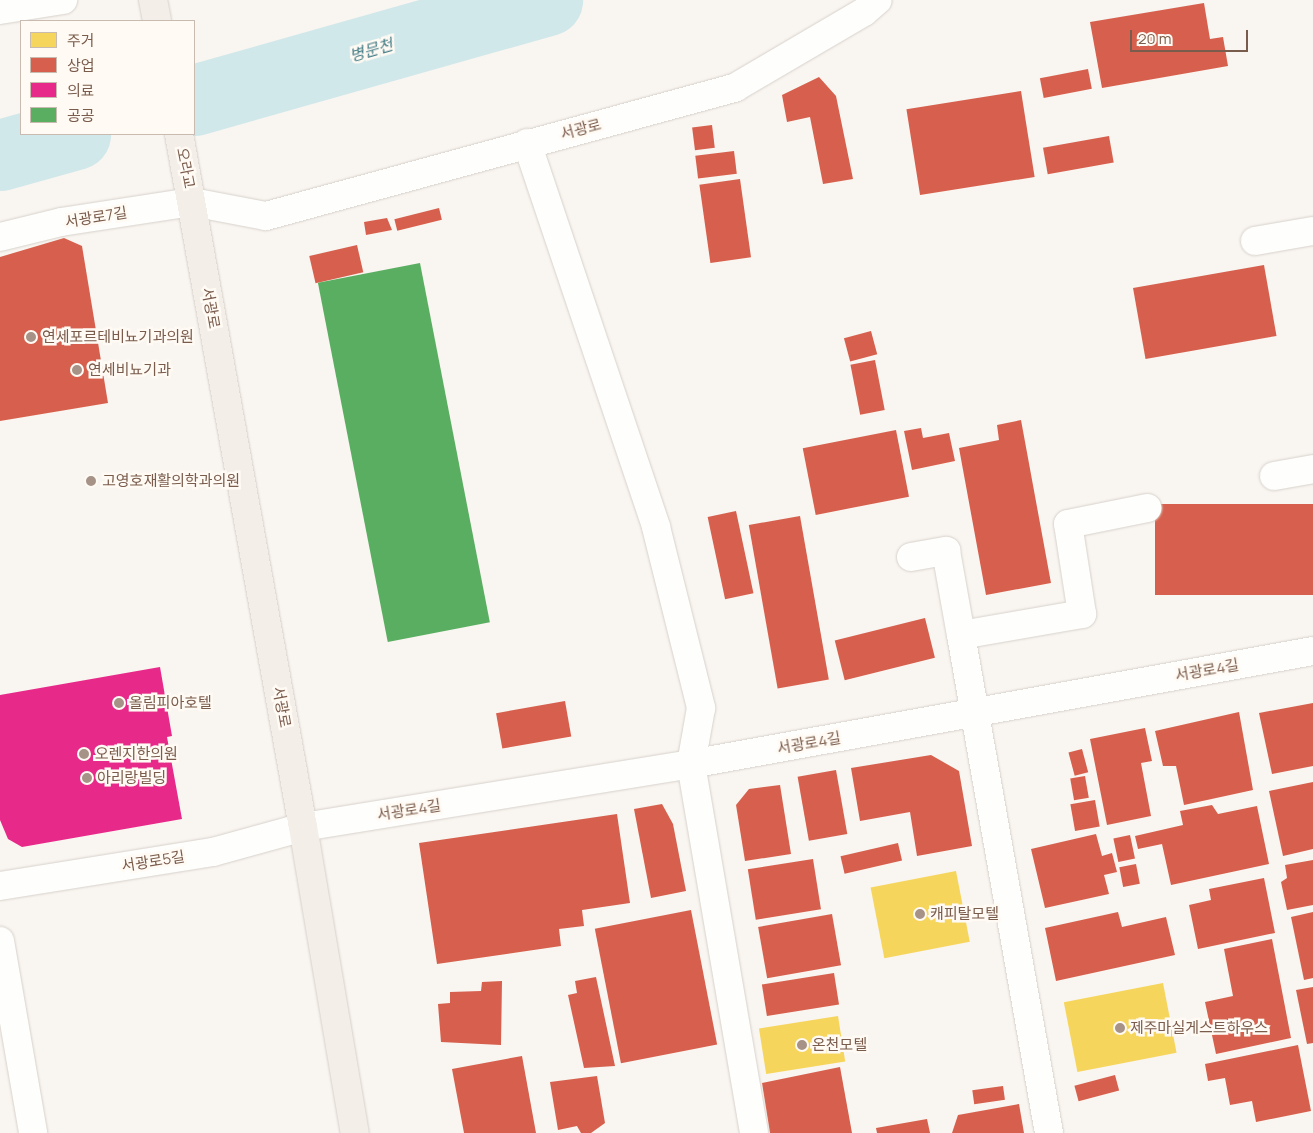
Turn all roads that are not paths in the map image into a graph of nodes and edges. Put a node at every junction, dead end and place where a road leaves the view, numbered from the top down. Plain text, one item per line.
1 (63, 0) edge
2 (153, 0) edge
3 (878, 0) edge
4 (0, 10) edge
5 (157, 20) edge
6 (179, 135) edge
7 (527, 143) junction
8 (192, 202) junction
9 (1313, 231) edge
10 (0, 237) edge
11 (1255, 241) dead end
12 (1313, 469) edge
13 (1274, 476) dead end
14 (1147, 508) dead end
15 (911, 557) dead end
16 (961, 635) junction
17 (1313, 651) edge
18 (976, 713) junction
19 (691, 764) junction
20 (303, 826) junction
21 (0, 886) edge
22 (0, 941) edge
23 (33, 1133) edge
24 (355, 1133) edge
25 (754, 1133) edge
26 (1049, 1133) edge

1 - 4 street
2 - 5 main road
3 - 7 street, 서광로
6 - 8 main road, 오라교
7 - 8 street, 서광로
7 - 19 street
8 - 10 street, 서광로7길
8 - 20 main road, 서광로
9 - 11 street
12 - 13 street
14 - 16 street
15 - 16 street
16 - 18 street
17 - 18 street, 서광로4길
18 - 19 street, 서광로4길
18 - 26 street
19 - 20 street, 서광로4길
19 - 25 street
20 - 21 street, 서광로5길
20 - 24 main road, 서광로
22 - 23 street

